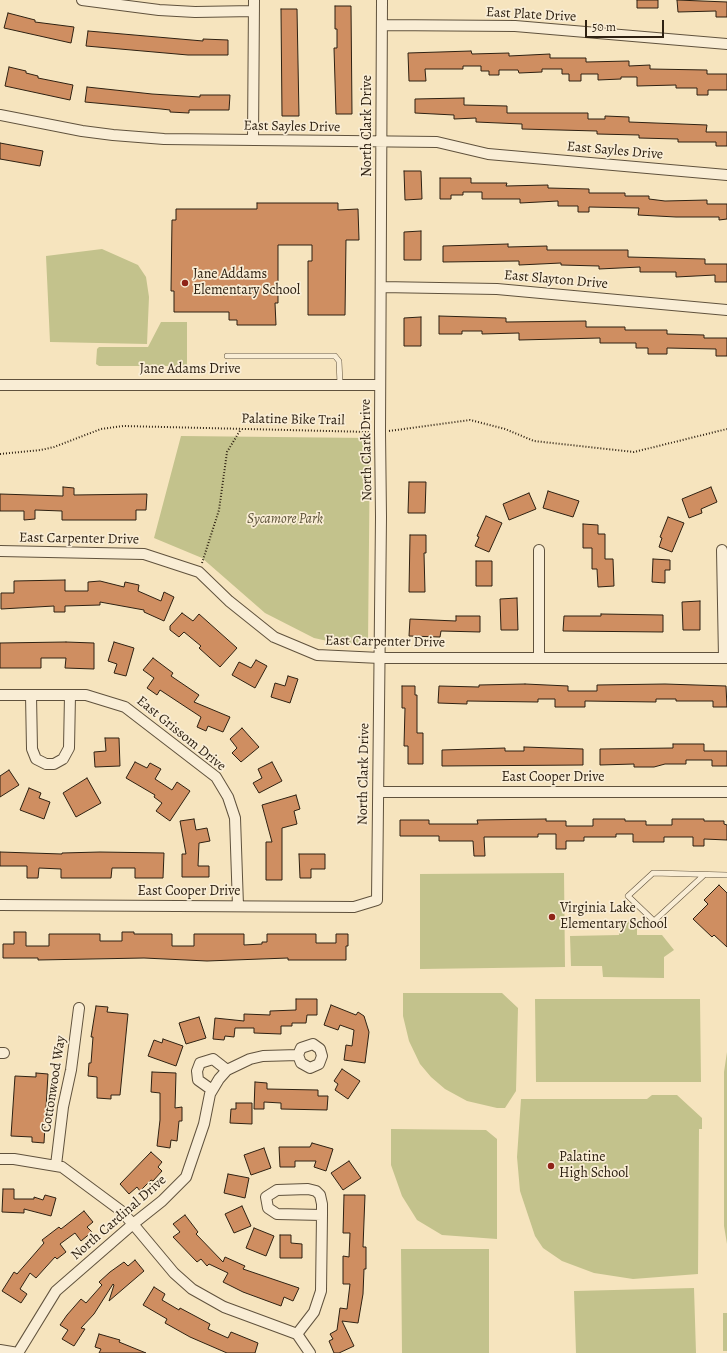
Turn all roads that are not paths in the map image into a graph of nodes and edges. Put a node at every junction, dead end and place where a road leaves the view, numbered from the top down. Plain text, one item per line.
1 (82, 0) edge
2 (254, 0) edge
3 (382, 0) edge
4 (254, 11) junction
5 (382, 25) junction
6 (727, 44) edge
7 (0, 115) edge
8 (254, 140) junction
9 (382, 142) junction
10 (727, 176) edge
11 (381, 287) junction
12 (727, 310) edge
13 (227, 356) dead end
14 (340, 384) junction
15 (0, 385) edge
16 (380, 385) junction
17 (539, 550) dead end
18 (722, 550) dead end
19 (0, 551) edge
20 (380, 658) junction
21 (539, 658) junction
22 (725, 658) edge
23 (0, 695) edge
24 (31, 695) junction
25 (70, 695) junction
26 (378, 792) junction
27 (727, 792) edge
28 (704, 875) junction
29 (727, 875) edge
30 (377, 900) joint
31 (0, 905) edge
32 (238, 906) junction
33 (79, 1008) dead end
34 (298, 1055) dead end
35 (227, 1070) junction
36 (212, 1090) junction
37 (0, 1159) edge
38 (56, 1165) junction
39 (322, 1215) junction
40 (134, 1224) junction
41 (297, 1334) junction
42 (0, 1350) edge
43 (18, 1353) edge
44 (310, 1353) edge

1 - 4 street
2 - 4 street
3 - 5 street, North Clark Drive
4 - 8 street
5 - 6 street, East Plate Drive
5 - 9 street, North Clark Drive
7 - 8 street, East Sayles Drive
8 - 9 street, East Sayles Drive
9 - 10 street, East Sayles Drive
9 - 11 street, North Clark Drive
11 - 12 street, East Slayton Drive
11 - 16 street, North Clark Drive
13 - 14 lane
14 - 15 street, Jane Adams Drive
14 - 16 street, Jane Adams Drive
16 - 20 street, North Clark Drive
17 - 21 street
18 - 22 street
19 - 20 street, East Carpenter Drive
20 - 21 street, East Carpenter Drive
20 - 26 street, North Clark Drive
21 - 22 street, East Carpenter Drive
23 - 24 street, East Grissom Drive
24 - 25 street, East Grissom Drive
24 - 25 street
25 - 32 street, East Grissom Drive
26 - 27 street, East Cooper Drive
26 - 30 street, North Clark Drive
28 - 28 lane
28 - 29 lane
30 - 32 street, East Cooper Drive
31 - 32 street, East Cooper Drive
33 - 38 street, Cottonwood Way
34 - 35 street, North Cardinal Drive
35 - 36 street, North Cardinal Drive
35 - 36 street
36 - 40 street, North Cardinal Drive
37 - 38 street
38 - 40 street
39 - 39 street
39 - 41 street
40 - 41 street
40 - 43 street, North Cardinal Drive
41 - 44 street
42 - 43 street

